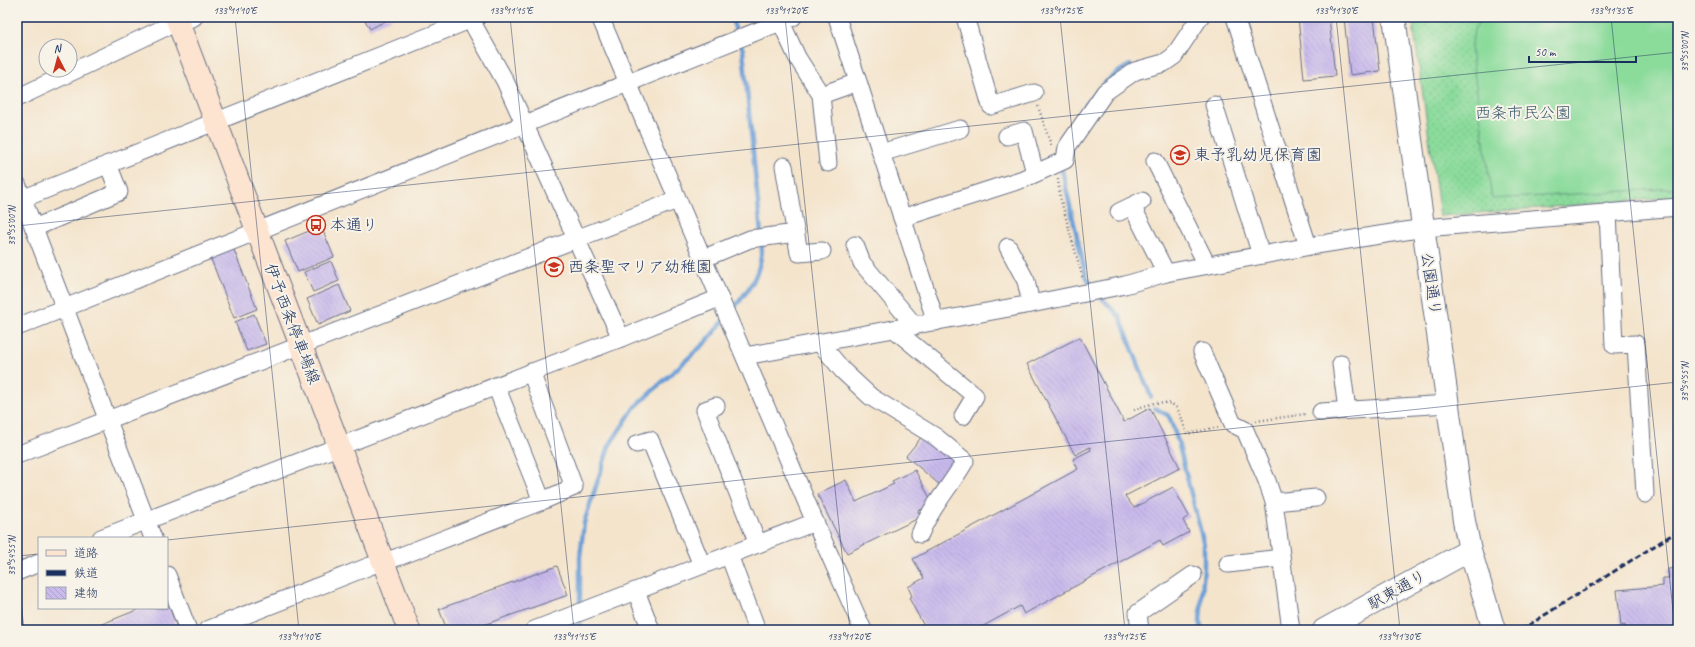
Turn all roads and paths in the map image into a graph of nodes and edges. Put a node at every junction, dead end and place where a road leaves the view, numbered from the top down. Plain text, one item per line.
1 (600, 17) edge
2 (837, 17) edge
3 (965, 17) edge
4 (1200, 17) edge
5 (1235, 17) edge
6 (1394, 17) edge
7 (472, 18) edge
8 (183, 19) edge
9 (787, 19) edge
10 (858, 82) junction
11 (627, 83) junction
12 (1034, 93) joint
13 (821, 95) junction
14 (17, 98) edge
15 (1214, 105) dead end
16 (214, 122) junction
17 (525, 124) junction
18 (960, 129) dead end
19 (1007, 136) dead end
20 (881, 153) junction
21 (1155, 161) dead end
22 (1060, 162) junction
23 (828, 163) dead end
24 (108, 164) junction
25 (783, 166) dead end
26 (1035, 173) junction
27 (19, 194) edge
28 (677, 200) junction
29 (1131, 206) dead end
30 (1678, 207) edge
31 (1608, 212) junction
32 (902, 218) junction
33 (34, 228) junction
34 (1424, 228) junction
35 (256, 232) junction
36 (796, 233) junction
37 (576, 239) junction
38 (854, 244) dead end
39 (1308, 246) junction
40 (1008, 247) dead end
41 (822, 251) dead end
42 (1261, 255) junction
43 (702, 259) junction
44 (1207, 265) junction
45 (1166, 273) junction
46 (1093, 292) junction
47 (719, 298) junction
48 (1031, 304) junction
49 (64, 308) junction
50 (936, 322) junction
51 (915, 326) junction
52 (17, 327) edge
53 (894, 330) junction
54 (621, 338) junction
55 (820, 343) junction
56 (301, 347) junction
57 (1202, 352) dead end
58 (745, 356) junction
59 (1341, 364) dead end
60 (531, 372) junction
61 (496, 386) junction
62 (1448, 404) junction
63 (716, 406) dead end
64 (1347, 410) junction
65 (1321, 412) dead end
66 (963, 416) dead end
67 (107, 421) junction
68 (637, 444) dead end
69 (339, 446) junction
70 (17, 455) edge
71 (1645, 494) dead end
72 (1316, 498) dead end
73 (542, 501) junction
74 (1274, 502) junction
75 (146, 520) junction
76 (815, 522) junction
77 (920, 534) dead end
78 (104, 537) edge
79 (153, 537) edge
80 (758, 544) junction
81 (1470, 550) junction
82 (729, 555) junction
83 (1281, 558) junction
84 (383, 562) junction
85 (38, 563) edge
86 (1228, 564) dead end
87 (702, 566) junction
88 (17, 572) edge
89 (1193, 575) dead end
90 (168, 578) edge
91 (636, 591) junction
92 (188, 630) edge
93 (207, 630) edge
94 (409, 630) edge
95 (534, 630) edge
96 (651, 630) edge
97 (757, 630) edge
98 (863, 630) edge
99 (1140, 630) edge
100 (1291, 630) edge
101 (1324, 630) edge
102 (1494, 630) edge

1 - 11 street
2 - 10 street
3 - 12 street
4 - 22 street
5 - 39 street
6 - 34 street, 公園通り
7 - 16 street
7 - 17 street
8 - 14 street
8 - 16 main road, 伊予西条停車場線
9 - 11 street
9 - 13 street
10 - 13 street
10 - 20 street
11 - 17 street
11 - 28 street
12 - 22 path
13 - 23 street
15 - 42 street
16 - 24 street
16 - 35 main road, 伊予西条停車場線
17 - 35 street
17 - 37 street
18 - 20 street
19 - 26 street
20 - 32 street
21 - 44 street
22 - 26 street
22 - 46 path
24 - 27 street
24 - 33 street
25 - 36 street
26 - 32 street
27 - 33 street
28 - 37 street
28 - 43 street
29 - 45 street
30 - 31 street
31 - 34 street
31 - 71 street
32 - 50 street
33 - 49 street
34 - 39 street
34 - 62 street, 公園通り
35 - 49 street
35 - 56 main road, 伊予西条停車場線
36 - 41 street
36 - 43 street
37 - 54 street
37 - 56 street
38 - 51 street
39 - 42 street
40 - 48 street
42 - 44 street
43 - 47 street
44 - 45 street
45 - 46 street
46 - 48 street
47 - 54 street
47 - 58 street
48 - 50 street
49 - 52 street
49 - 67 street
50 - 51 street
51 - 53 street
53 - 55 street
53 - 66 street
54 - 60 street
55 - 58 street
55 - 77 street
56 - 67 street
56 - 69 main road, 伊予西条停車場線
57 - 74 street
58 - 76 street
59 - 64 street
60 - 61 street
60 - 73 street
61 - 69 street
61 - 73 street
62 - 64 street
62 - 81 street, 公園通り
63 - 80 street
64 - 65 street
67 - 70 street
67 - 75 street
68 - 87 street
69 - 75 street
69 - 84 main road, 伊予西条停車場線
72 - 74 street
73 - 84 street
74 - 83 street
75 - 78 street
75 - 79 street
76 - 80 street
76 - 98 street
80 - 82 street
81 - 101 street, 駅東通り
81 - 102 street, 公園通り
82 - 87 street
82 - 97 street
83 - 86 street
83 - 100 street
84 - 93 street
84 - 94 main road, 伊予西条停車場線
85 - 88 street
87 - 91 street
89 - 99 street
90 - 92 street
91 - 95 street
91 - 96 street

